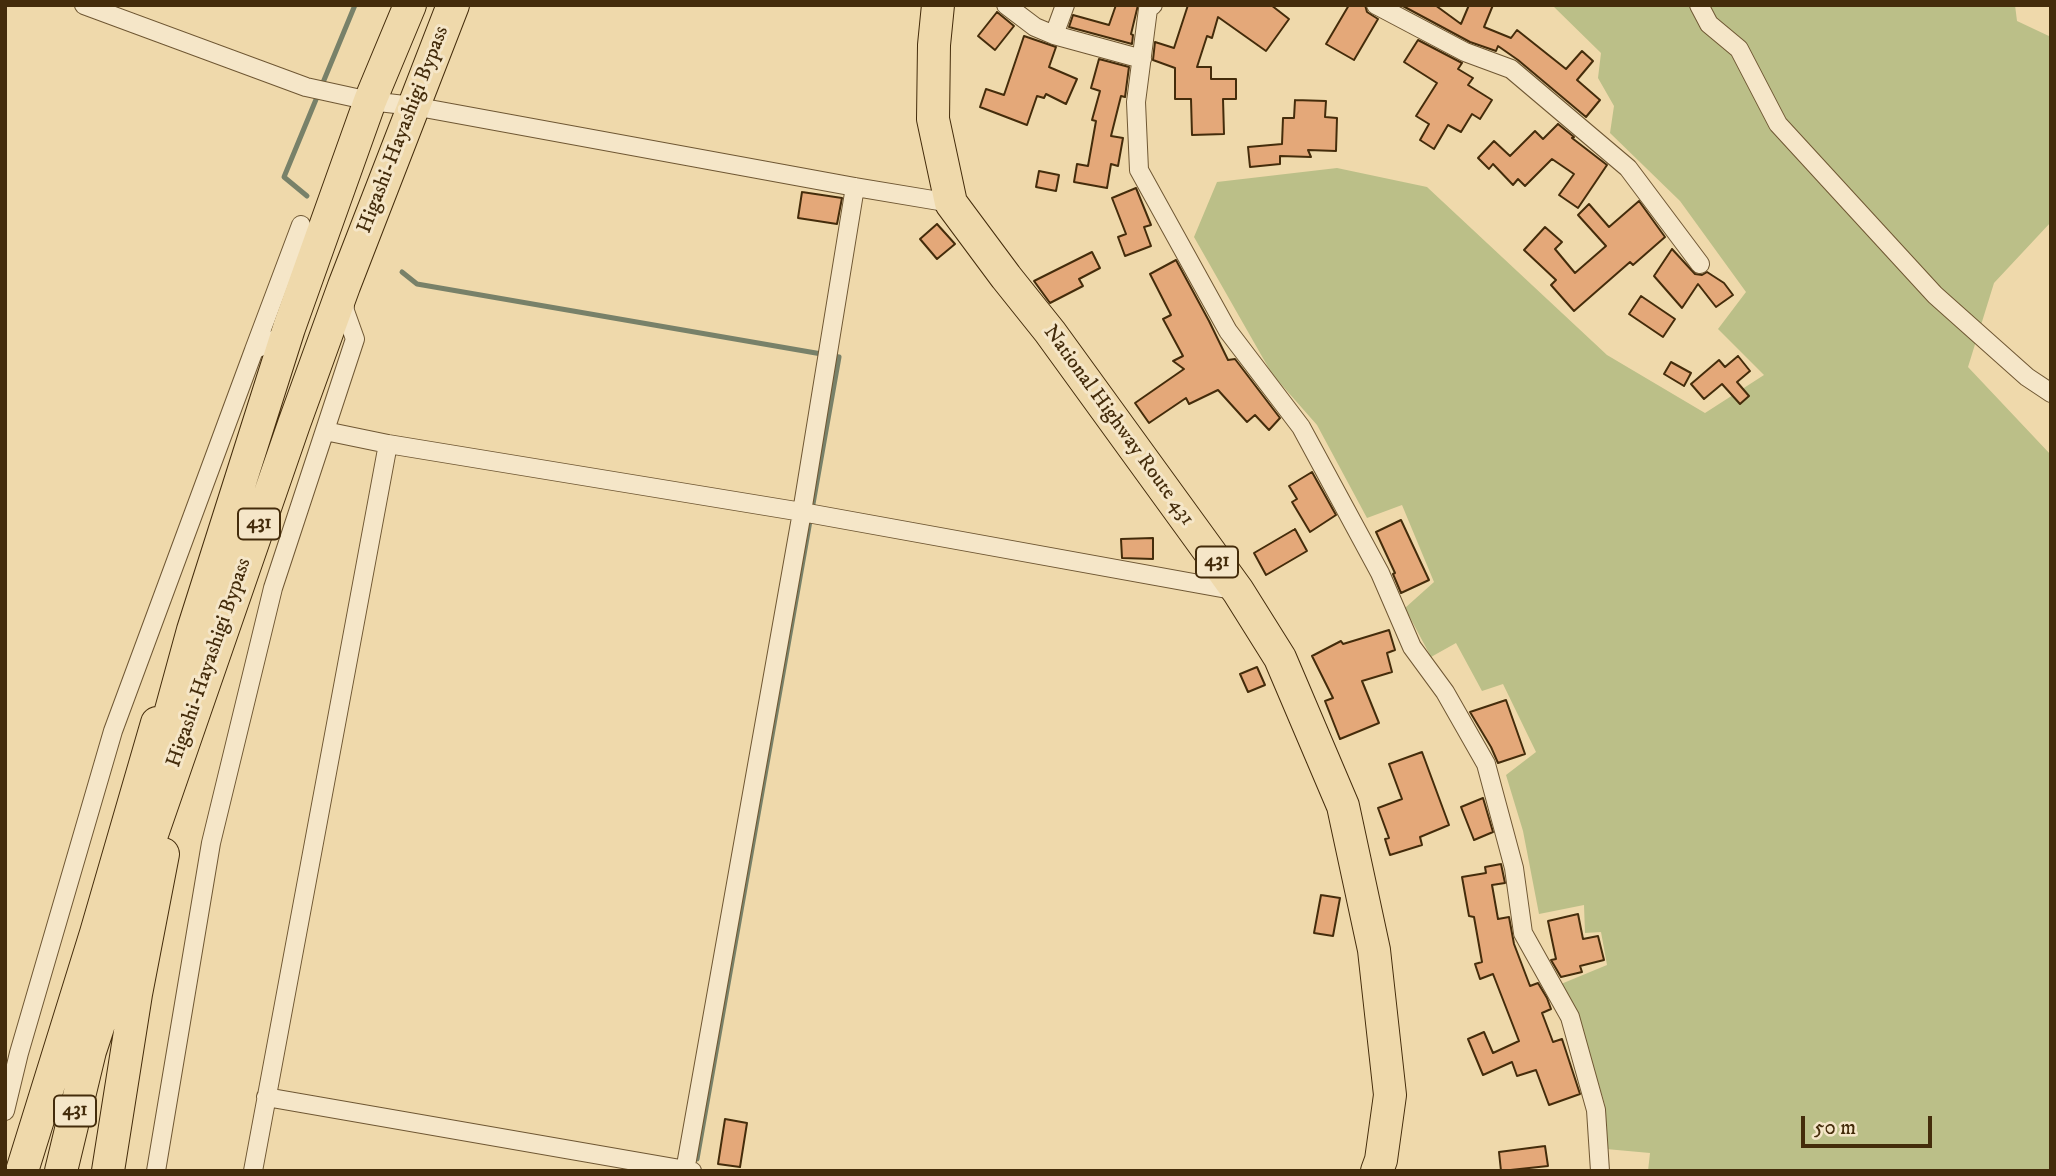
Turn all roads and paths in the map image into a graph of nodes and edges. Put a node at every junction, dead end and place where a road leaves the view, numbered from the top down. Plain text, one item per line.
1 (84, 5) edge
2 (410, 5) edge
3 (453, 5) edge
4 (938, 5) edge
5 (1006, 5) edge
6 (1065, 5) edge
7 (1153, 5) edge
8 (1376, 5) edge
9 (1699, 5) edge
10 (1054, 35) junction
11 (1142, 59) junction
12 (370, 101) junction
13 (413, 106) junction
14 (855, 187) junction
15 (951, 203) junction
16 (301, 225) dead end
17 (1700, 264) dead end
18 (344, 286) junction
19 (289, 328) junction
20 (254, 350) junction
21 (2051, 393) edge
22 (325, 431) junction
23 (388, 444) junction
24 (802, 512) junction
25 (1238, 591) junction
26 (219, 636) junction
27 (176, 691) junction
28 (90, 1051) junction
29 (265, 1097) junction
30 (5, 1111) edge
31 (688, 1170) edge
32 (22, 1171) edge
33 (61, 1171) edge
34 (108, 1171) edge
35 (156, 1171) edge
36 (253, 1171) edge
37 (1377, 1171) edge
38 (1600, 1171) edge

1 - 12 street
2 - 12 highway, Higashi-Hayashigi Bypass / 431
3 - 13 highway, Higashi-Hayashigi Bypass / 431
4 - 15 highway, National Highway Route 431 / 431
5 - 10 street
6 - 10 street
7 - 11 street
8 - 17 street
9 - 21 street
10 - 11 street
11 - 38 street
12 - 13 street
12 - 19 highway, Higashi-Hayashigi Bypass / 431
13 - 14 street
13 - 18 highway, Higashi-Hayashigi Bypass / 431
14 - 15 street
14 - 24 street
15 - 25 highway, National Highway Route 431 / 431
16 - 20 street
18 - 22 street
18 - 26 highway, Higashi-Hayashigi Bypass / 431
19 - 20 street
19 - 27 highway, Higashi-Hayashigi Bypass / 431
20 - 30 street
22 - 23 street
22 - 35 street
23 - 24 street
23 - 29 street
24 - 25 street
24 - 31 street
25 - 37 highway, National Highway Route 431 / 431
26 - 28 highway, Higashi-Hayashigi Bypass / 431
26 - 34 highway
27 - 28 highway, Higashi-Hayashigi Bypass / 431
27 - 32 highway
28 - 33 highway, Higashi-Hayashigi Bypass / 431
29 - 31 street
29 - 36 street

